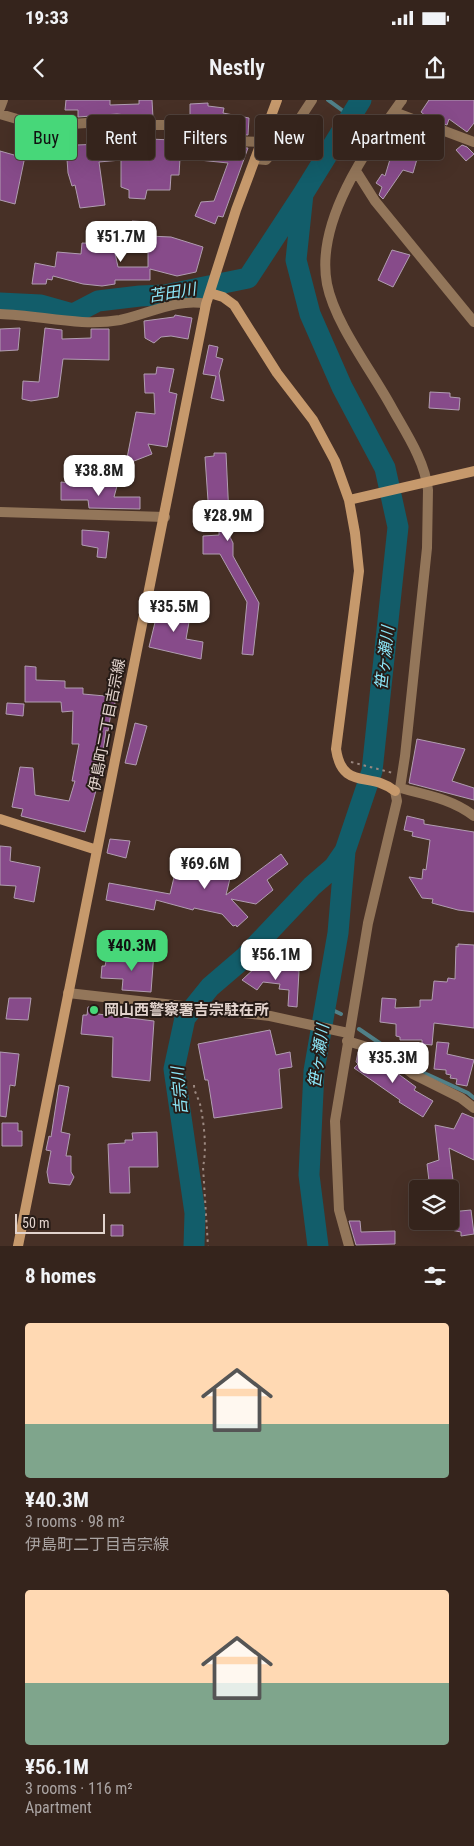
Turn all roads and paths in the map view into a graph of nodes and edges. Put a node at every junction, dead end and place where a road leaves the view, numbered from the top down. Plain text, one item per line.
1 (3, 100) edge
2 (277, 100) edge
3 (312, 100) edge
4 (402, 100) edge
5 (0, 108) edge
6 (394, 112) junction
7 (0, 114) edge
8 (271, 115) edge
9 (302, 115) edge
10 (255, 142) edge
11 (474, 142) edge
12 (255, 159) edge
13 (356, 171) junction
14 (210, 293) junction
15 (206, 304) junction
16 (0, 314) edge
17 (474, 322) edge
18 (474, 471) edge
19 (425, 482) junction
20 (349, 500) junction
21 (0, 512) edge
22 (165, 516) junction
23 (351, 761) dead end
24 (398, 774) dead end
25 (395, 789) junction
26 (474, 816) edge
27 (0, 819) edge
28 (98, 850) junction
29 (68, 993) junction
30 (348, 1037) junction
31 (194, 1085) dead end
32 (474, 1108) edge
33 (18, 1246) edge
34 (208, 1246) edge
35 (349, 1246) edge

1 - 5 street
2 - 8 street, 伊島町二丁目吉宗線
3 - 9 street
4 - 6 street
6 - 11 street
6 - 13 street
7 - 10 street
12 - 14 street, 伊島町二丁目吉宗線
13 - 17 street
13 - 19 street
14 - 15 street, 伊島町二丁目吉宗線
14 - 20 street
15 - 16 street
15 - 22 street, 伊島町二丁目吉宗線
18 - 19 street
19 - 20 street
19 - 25 street
20 - 25 street
21 - 22 street
22 - 28 street, 伊島町二丁目吉宗線
23 - 24 path
25 - 26 street
25 - 30 street
27 - 28 street
28 - 29 street, 伊島町二丁目吉宗線
29 - 30 street
29 - 33 street, 伊島町二丁目吉宗線
30 - 32 street
30 - 35 street
31 - 34 path

